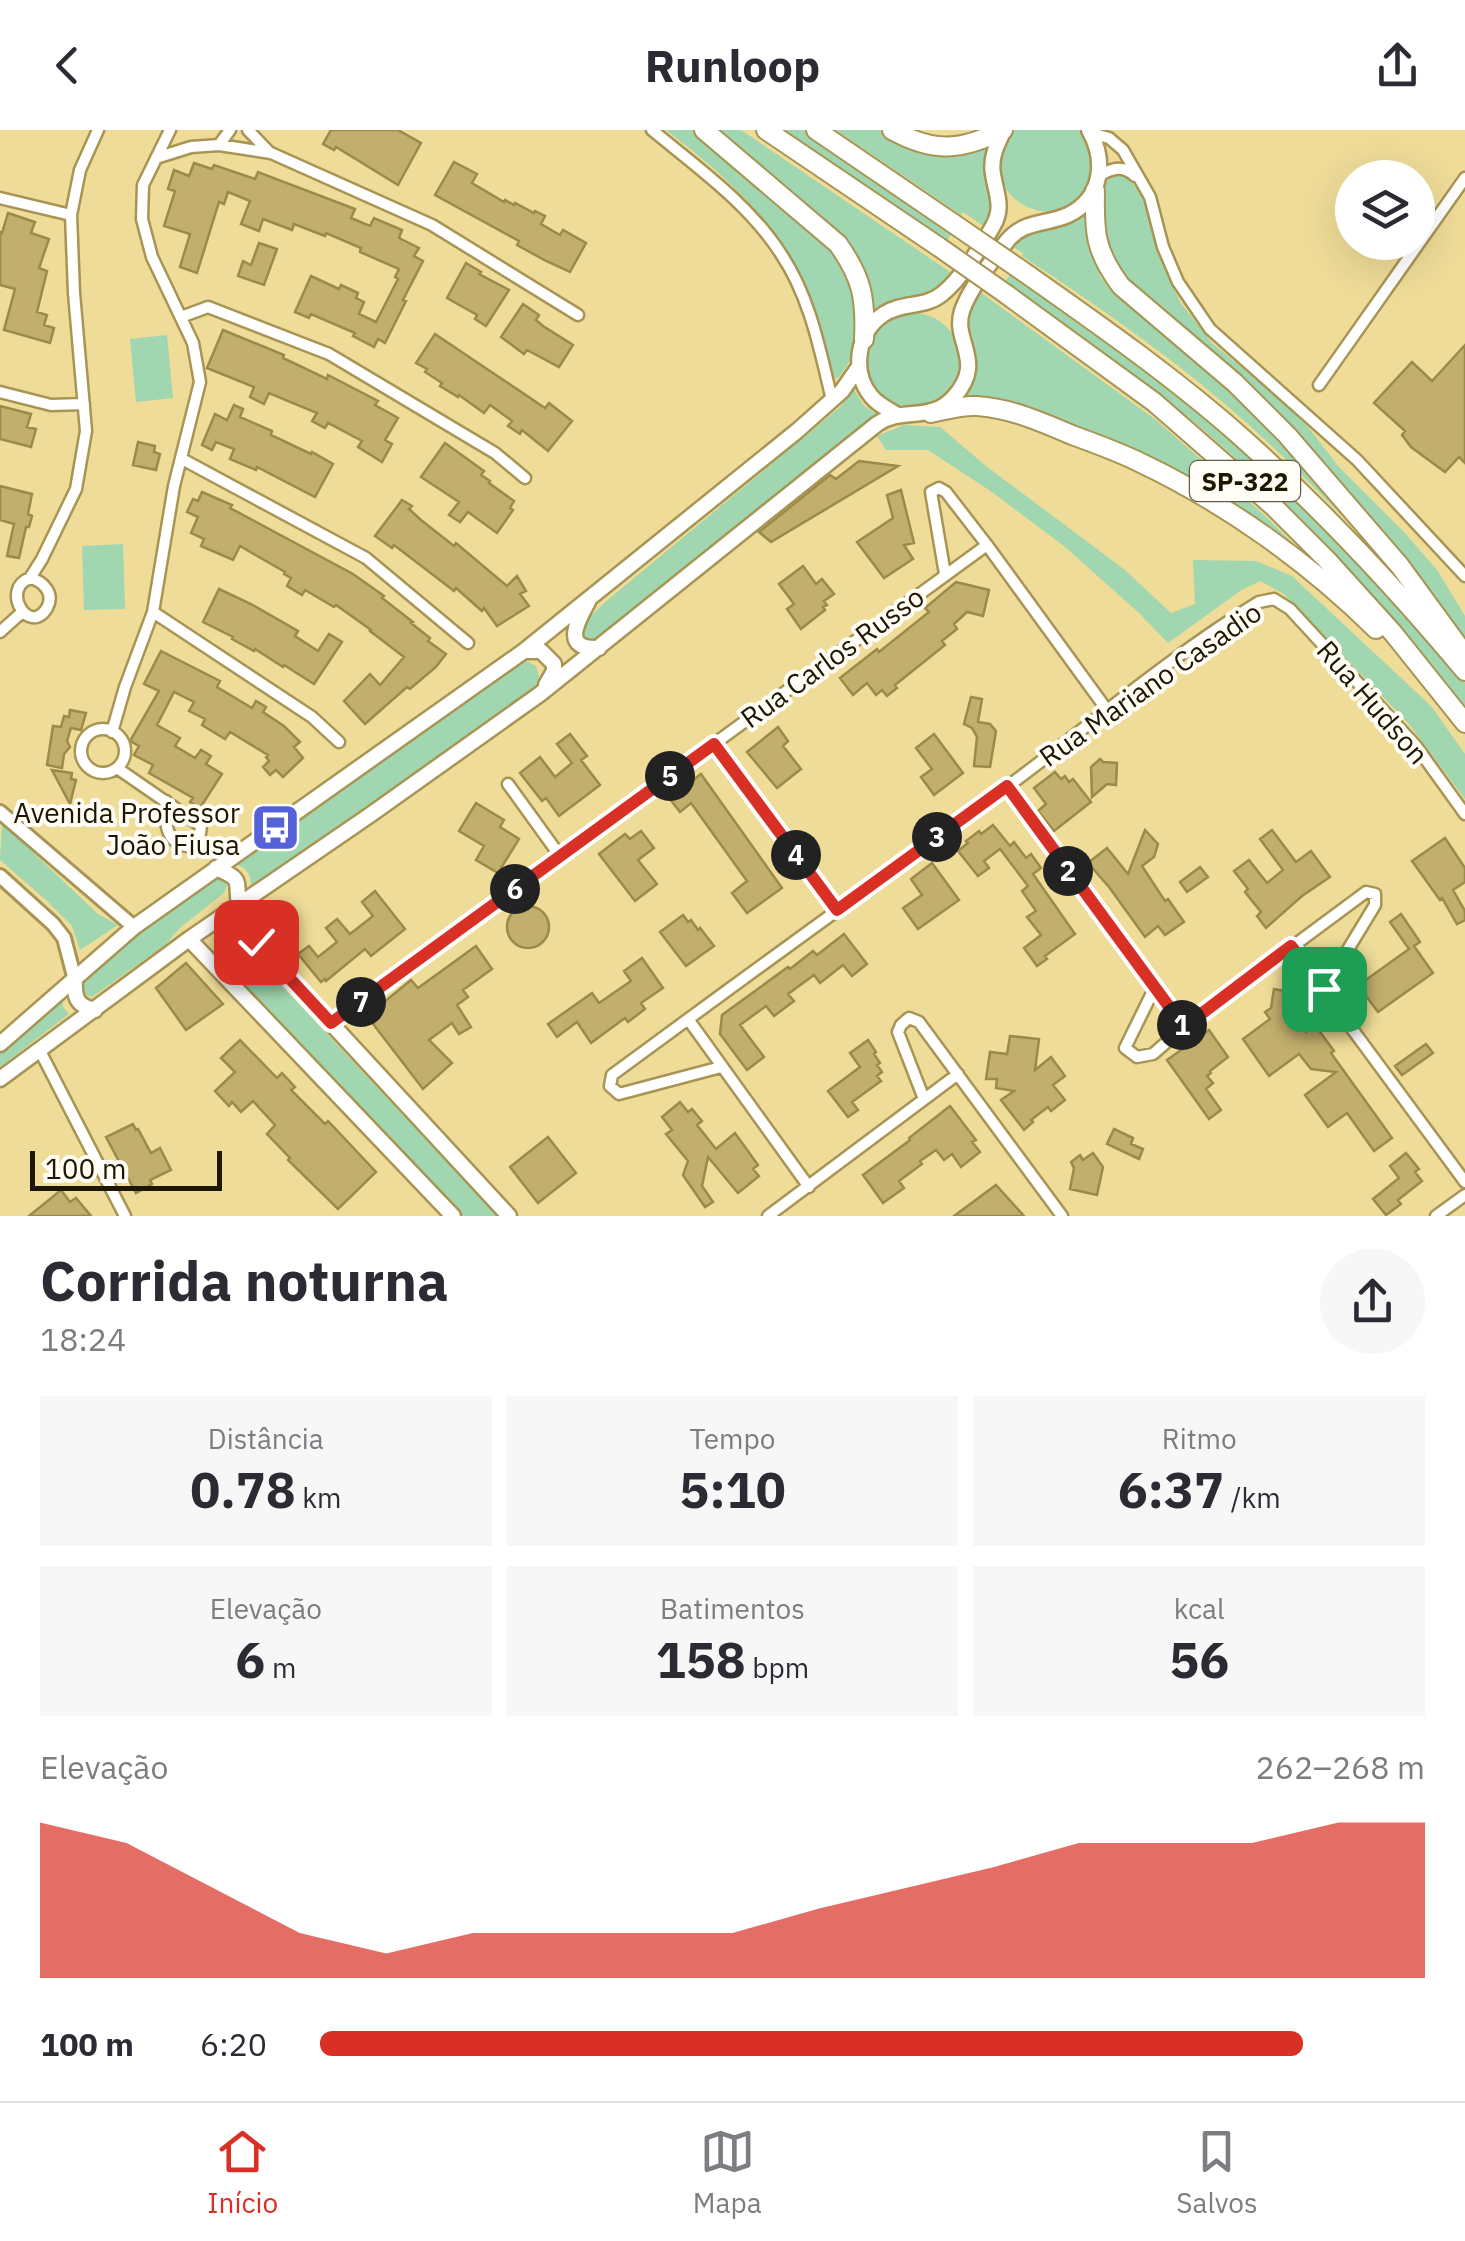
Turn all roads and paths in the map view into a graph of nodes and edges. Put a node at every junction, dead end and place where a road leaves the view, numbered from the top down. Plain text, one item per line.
1 (98, 130) edge
2 (170, 130) edge
3 (230, 130) edge
4 (248, 130) edge
5 (652, 130) edge
6 (704, 130) edge
7 (766, 130) edge
8 (816, 130) edge
9 (892, 130) edge
10 (1004, 130) edge
11 (1090, 131) edge
12 (218, 144) junction
13 (271, 153) junction
14 (154, 158) junction
15 (1097, 183) junction
16 (1143, 184) junction
17 (1463, 184) edge
18 (0, 198) edge
19 (71, 215) junction
20 (578, 315) dead end
21 (181, 317) junction
22 (864, 339) junction
23 (858, 368) junction
24 (1318, 385) dead end
25 (0, 392) edge
26 (832, 400) junction
27 (84, 404) junction
28 (931, 413) junction
29 (896, 414) junction
30 (182, 459) junction
31 (524, 478) dead end
32 (987, 545) junction
33 (945, 574) junction
34 (1465, 576) edge
35 (30, 578) junction
36 (590, 597) junction
37 (1274, 599) joint
38 (153, 612) junction
39 (20, 614) junction
40 (0, 632) edge
41 (468, 643) dead end
42 (600, 648) junction
43 (524, 651) junction
44 (1465, 655) edge
45 (1465, 671) edge
46 (540, 694) junction
47 (1451, 704) junction
48 (1107, 710) junction
49 (1465, 723) edge
50 (112, 732) junction
51 (339, 742) dead end
52 (714, 744) junction
53 (117, 768) junction
54 (508, 784) dead end
55 (1007, 786) junction
56 (166, 801) junction
57 (0, 812) edge
58 (1465, 814) edge
59 (560, 856) junction
60 (216, 868) junction
61 (0, 876) edge
62 (239, 906) junction
63 (837, 910) junction
64 (134, 928) junction
65 (189, 939) junction
66 (1291, 946) junction
67 (75, 980) junction
68 (1154, 989) junction
69 (1324, 989) junction
70 (96, 1010) junction
71 (688, 1019) junction
72 (331, 1023) junction
73 (1184, 1027) junction
74 (0, 1044) edge
75 (40, 1051) junction
76 (720, 1067) junction
77 (958, 1074) junction
78 (0, 1079) edge
79 (924, 1099) junction
80 (1465, 1182) edge
81 (808, 1187) junction
82 (1465, 1195) edge
83 (125, 1216) edge
84 (452, 1216) edge
85 (509, 1216) edge
86 (768, 1216) edge
87 (1062, 1216) edge
88 (1436, 1216) edge

1 - 19 street
2 - 14 street
3 - 12 street
4 - 13 street
5 - 26 street
6 - 22 highway
7 - 47 highway, SP-322, bridge
8 - 45 highway, SP-322, bridge
9 - 10 highway
10 - 22 main road
11 - 15 main road
11 - 16 street
12 - 13 street
12 - 14 street
13 - 20 street
14 - 21 street
15 - 16 street
15 - 28 main road
15 - 44 highway
16 - 34 street
17 - 24 street
18 - 19 street
19 - 27 street
21 - 30 street
21 - 31 street
22 - 23 main road
23 - 26 main road
23 - 29 main road
25 - 27 street
26 - 36 main road
27 - 35 street
28 - 29 main road
28 - 47 highway
29 - 42 main road
30 - 38 street
30 - 41 street
32 - 33 street, Rua Carlos Russo
32 - 33 street, Rua Carlos Russo
32 - 48 street, Rua Carlos Russo
33 - 52 street, Rua Carlos Russo
35 - 39 street
35 - 39 street
36 - 42 main road
36 - 43 main road
37 - 48 street, Rua Mariano Casadio
37 - 58 street, Rua Hudson
38 - 50 street
38 - 51 street
39 - 40 street
42 - 46 main road
43 - 46 main road
43 - 60 main road
46 - 62 main road
47 - 49 highway, SP-322
48 - 55 street, Rua Mariano Casadio
50 - 53 street
50 - 53 street
52 - 59 street, Rua Carlos Russo
52 - 63 street
53 - 56 street
54 - 59 street
55 - 63 street, Rua Mariano Casadio
55 - 68 street
56 - 56 street
57 - 64 street
59 - 72 street, Rua Carlos Russo
60 - 62 main road
60 - 64 main road
61 - 67 street
62 - 65 main road
62 - 72 main road
63 - 71 street, Rua Mariano Casadio
64 - 67 main road
65 - 70 main road
65 - 84 main road
66 - 69 street
66 - 69 street
66 - 73 street
67 - 70 main road
67 - 74 main road
68 - 73 street
68 - 73 street
69 - 80 street
70 - 75 main road
71 - 76 street
71 - 76 street, Rua Mariano Casadio
72 - 85 main road
75 - 78 main road
75 - 83 street
76 - 81 street
77 - 79 street
77 - 79 street
77 - 87 street
79 - 81 street
81 - 86 street
82 - 88 street

